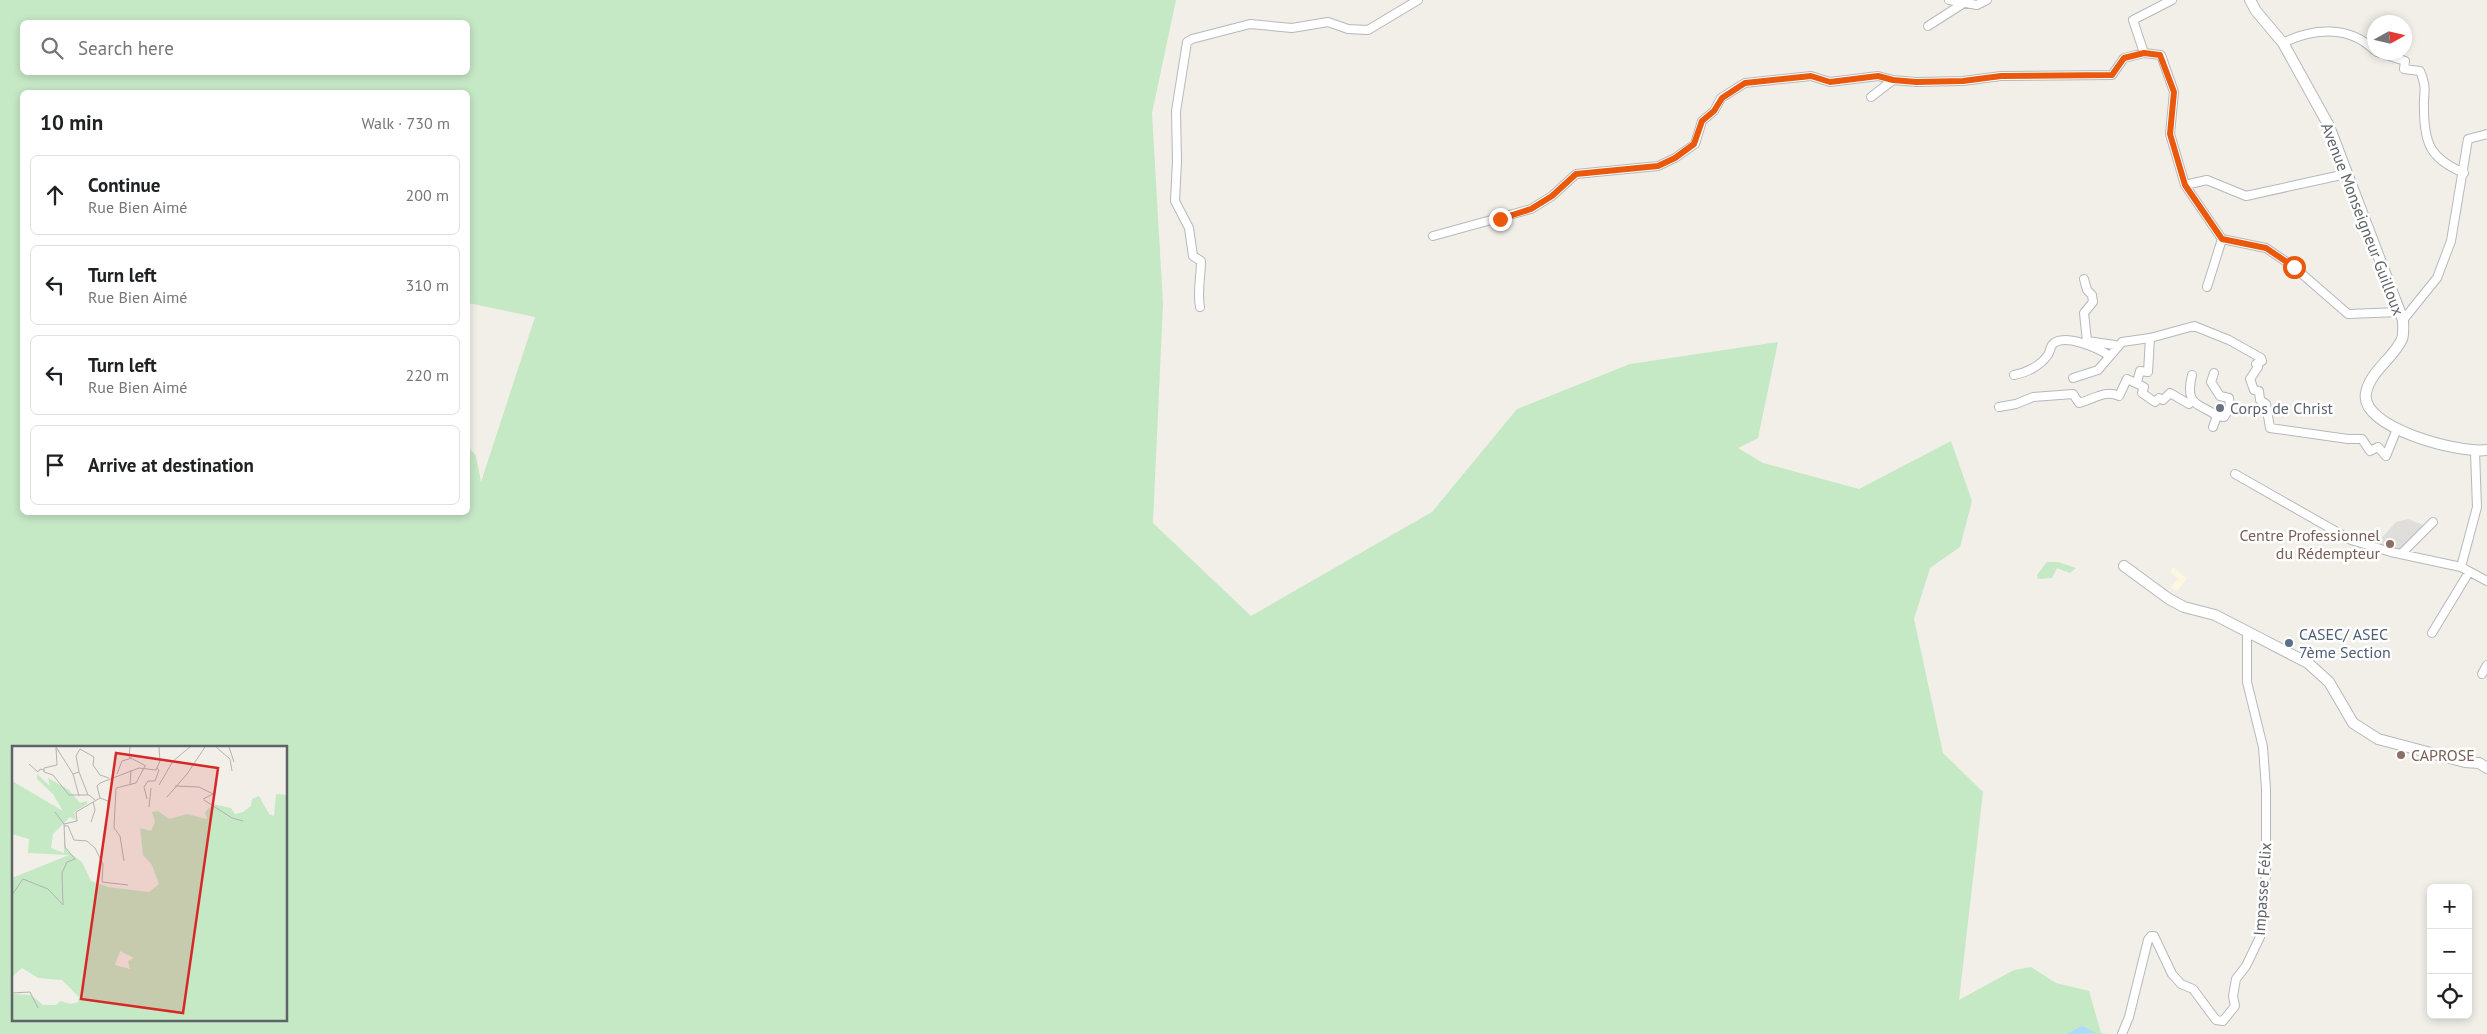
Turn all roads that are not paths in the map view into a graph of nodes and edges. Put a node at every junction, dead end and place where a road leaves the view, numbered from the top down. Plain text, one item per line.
1 (1418, 0) edge
2 (1949, 0) edge
3 (1987, 0) edge
4 (2172, 0) edge
5 (2250, 0) edge
6 (1964, 3) junction
7 (1928, 26) dead end
8 (2283, 43) junction
9 (2367, 44) edge
10 (2144, 53) junction
11 (2402, 60) edge
12 (1893, 80) junction
13 (1871, 97) dead end
14 (2487, 134) edge
15 (2464, 173) junction
16 (2346, 174) junction
17 (2185, 185) junction
18 (1433, 236) dead end
19 (2222, 239) junction
20 (2084, 279) dead end
21 (2207, 287) dead end
22 (1200, 307) dead end
23 (2402, 316) junction
24 (2150, 338) junction
25 (2116, 348) junction
26 (2110, 356) junction
27 (2214, 373) dead end
28 (2014, 375) dead end
29 (2192, 375) dead end
30 (2073, 378) dead end
31 (2137, 382) junction
32 (2193, 400) junction
33 (1999, 407) dead end
34 (2217, 416) junction
35 (2213, 428) dead end
36 (2398, 429) junction
37 (2487, 450) edge
38 (2474, 452) junction
39 (2235, 474) dead end
40 (2477, 508) junction
41 (2487, 508) edge
42 (2433, 522) dead end
43 (2400, 554) junction
44 (2124, 566) dead end
45 (2461, 568) junction
46 (2469, 572) junction
47 (2487, 581) edge
48 (2247, 633) junction
49 (2432, 633) dead end
50 (2487, 665) edge
51 (2482, 674) dead end
52 (2487, 768) edge
53 (2122, 1034) edge

1 - 22 street
2 - 6 street
3 - 6 street
4 - 10 street
5 - 8 street, Avenue Monseigneur Guilloux
6 - 7 street
8 - 9 street
8 - 16 street, Avenue Monseigneur Guilloux
10 - 12 street
10 - 17 street
11 - 15 street
12 - 13 street
12 - 18 street
14 - 15 street
15 - 23 street
16 - 17 street
16 - 23 street, Avenue Monseigneur Guilloux
17 - 19 street
19 - 21 street
19 - 23 street
20 - 25 street
23 - 36 street, Avenue Monseigneur Guilloux
24 - 25 street
24 - 31 street
24 - 36 street
25 - 26 street
26 - 28 street
26 - 30 street
27 - 34 street
29 - 32 street
31 - 32 street
31 - 33 street
32 - 34 street
34 - 35 street
36 - 38 street, Avenue Monseigneur Guilloux
37 - 38 street, Avenue Monseigneur Guilloux
38 - 40 street
39 - 43 street
40 - 41 street
40 - 45 street
42 - 43 street
43 - 45 street
44 - 48 street
45 - 46 street
46 - 47 street
46 - 49 street
48 - 52 street
48 - 53 street, Impasse Félix
50 - 51 street

